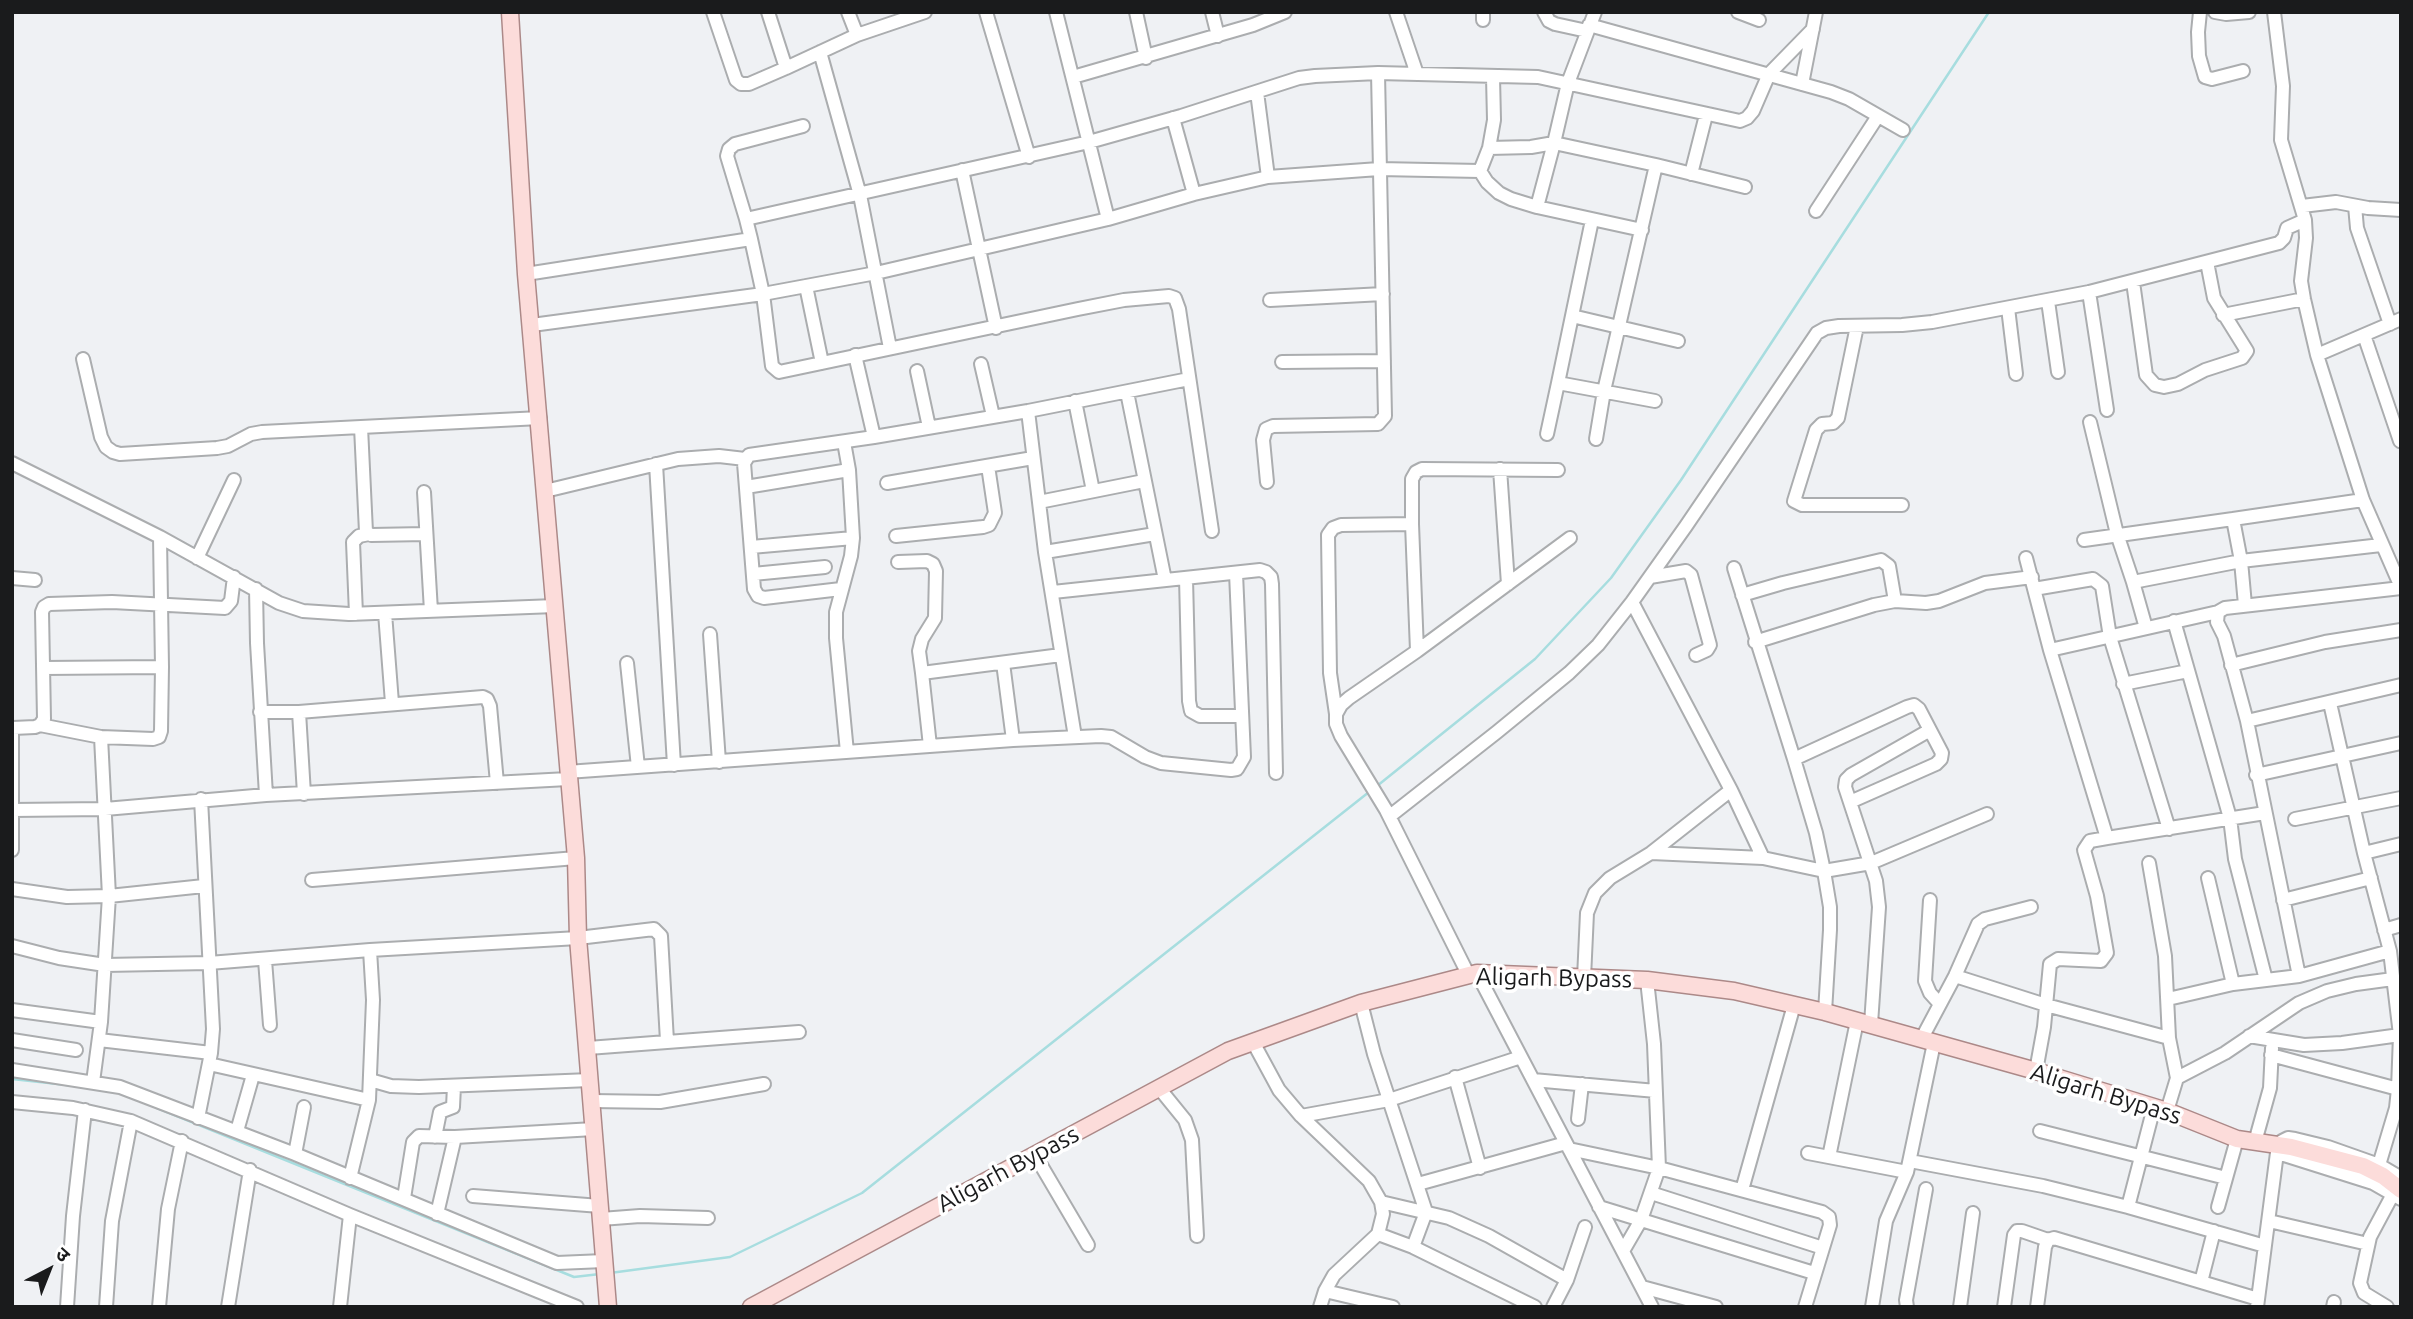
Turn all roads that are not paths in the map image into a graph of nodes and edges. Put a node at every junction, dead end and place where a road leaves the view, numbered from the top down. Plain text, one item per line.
1 (510, 12) edge
2 (713, 12) edge
3 (768, 12) edge
4 (848, 12) edge
5 (925, 12) edge
6 (986, 12) edge
7 (1056, 12) edge
8 (1136, 12) edge
9 (1212, 12) edge
10 (1248, 12) edge
11 (1285, 12) edge
12 (1544, 12) edge
13 (1595, 12) edge
14 (1738, 12) edge
15 (1816, 12) edge
16 (2200, 12) edge
17 (2215, 12) edge
18 (2249, 12) edge
19 (2274, 12) edge
20 (1401, 14) edge
21 (1759, 20) dead end
22 (1253, 25) junction
23 (1588, 28) junction
24 (1813, 29) junction
25 (857, 36) junction
26 (1218, 36) junction
27 (820, 52) junction
28 (1146, 58) junction
29 (786, 68) junction
30 (2243, 71) dead end
31 (1378, 73) junction
32 (1416, 74) junction
33 (1769, 74) junction
34 (1493, 77) junction
35 (1073, 78) junction
36 (1568, 83) junction
37 (1802, 84) junction
38 (1257, 92) junction
39 (1706, 115) junction
40 (1878, 116) junction
41 (1173, 118) junction
42 (803, 126) dead end
43 (1903, 131) dead end
44 (1089, 142) junction
45 (1554, 143) junction
46 (1489, 148) junction
47 (1029, 157) junction
48 (1656, 166) junction
49 (1379, 169) junction
50 (962, 170) junction
51 (1480, 171) junction
52 (1691, 174) junction
53 (1268, 177) junction
54 (1745, 187) dead end
55 (1194, 194) junction
56 (860, 195) junction
57 (2302, 206) junction
58 (2355, 206) junction
59 (1537, 207) junction
60 (2401, 210) edge
61 (1816, 211) dead end
62 (746, 219) junction
63 (1108, 219) junction
64 (1591, 220) junction
65 (2305, 220) junction
66 (1642, 230) junction
67 (751, 239) junction
68 (981, 250) junction
69 (2207, 262) junction
70 (876, 273) junction
71 (526, 274) junction
72 (2133, 282) junction
73 (806, 286) junction
74 (2089, 292) junction
75 (763, 294) junction
76 (1383, 295) junction
77 (2304, 299) junction
78 (1270, 300) dead end
79 (2048, 300) junction
80 (2008, 309) junction
81 (2223, 315) junction
82 (1572, 316) junction
83 (2396, 321) edge
84 (532, 325) junction
85 (1857, 326) junction
86 (1619, 327) junction
87 (996, 328) junction
88 (2364, 335) junction
89 (1678, 341) dead end
90 (890, 348) junction
91 (855, 355) junction
92 (2317, 355) junction
93 (83, 359) dead end
94 (1384, 361) junction
95 (1282, 362) dead end
96 (822, 363) junction
97 (981, 364) dead end
98 (917, 371) dead end
99 (2058, 372) dead end
100 (2016, 374) dead end
101 (1189, 379) junction
102 (1558, 383) junction
103 (1604, 391) junction
104 (1127, 392) junction
105 (1075, 401) junction
106 (1655, 401) dead end
107 (2107, 410) dead end
108 (1028, 411) junction
109 (993, 416) junction
110 (540, 418) junction
111 (2090, 422) dead end
112 (360, 427) junction
113 (929, 427) junction
114 (1547, 434) dead end
115 (874, 437) junction
116 (1596, 439) dead end
117 (2400, 441) edge
118 (844, 442) junction
119 (1033, 458) junction
120 (745, 459) junction
121 (12, 463) edge
122 (656, 464) junction
123 (988, 466) junction
124 (1500, 469) junction
125 (849, 470) junction
126 (1558, 470) dead end
127 (234, 480) dead end
128 (1144, 481) junction
129 (1267, 482) dead end
130 (887, 483) dead end
131 (746, 487) junction
132 (545, 491) junction
133 (1093, 491) junction
134 (424, 492) dead end
135 (2363, 500) junction
136 (1039, 502) junction
137 (1902, 505) dead end
138 (2233, 520) junction
139 (1412, 524) junction
140 (1212, 531) dead end
141 (369, 534) junction
142 (426, 534) junction
143 (1155, 534) junction
144 (2117, 534) junction
145 (896, 536) dead end
146 (160, 537) junction
147 (853, 538) junction
148 (1570, 538) dead end
149 (2084, 540) dead end
150 (2381, 545) junction
151 (751, 547) junction
152 (1045, 552) junction
153 (197, 558) junction
154 (2026, 558) dead end
155 (2241, 561) junction
156 (898, 562) dead end
157 (825, 567) dead end
158 (1734, 568) dead end
159 (2397, 569) edge
160 (1236, 573) junction
161 (753, 574) junction
162 (1650, 577) junction
163 (234, 578) junction
164 (1186, 578) junction
165 (12, 579) edge
166 (35, 580) dead end
167 (1165, 580) junction
168 (2133, 582) junction
169 (2033, 583) junction
170 (1508, 584) junction
171 (2401, 588) edge
172 (256, 589) junction
173 (841, 589) junction
174 (1053, 592) junction
175 (1742, 595) junction
176 (1895, 601) junction
177 (1632, 602) junction
178 (160, 603) junction
179 (2245, 605) junction
180 (555, 606) junction
181 (430, 611) junction
182 (2218, 612) junction
183 (386, 613) junction
184 (356, 614) junction
185 (2174, 621) junction
186 (2146, 628) junction
187 (2401, 630) edge
188 (710, 634) dead end
189 (2110, 637) junction
190 (1755, 642) junction
191 (2050, 650) junction
192 (1417, 651) junction
193 (1061, 655) junction
194 (1696, 655) dead end
195 (627, 663) dead end
196 (1003, 663) junction
197 (2231, 665) junction
198 (162, 667) junction
199 (44, 668) junction
200 (2188, 671) junction
201 (922, 673) junction
202 (2123, 684) junction
203 (2401, 685) edge
204 (393, 703) junction
205 (2330, 703) junction
206 (260, 712) junction
207 (299, 712) junction
208 (1336, 714) junction
209 (1241, 716) junction
210 (2247, 721) junction
211 (40, 725) junction
212 (13, 728) edge
213 (1930, 730) junction
214 (101, 737) junction
215 (1075, 737) junction
216 (1013, 740) junction
217 (2401, 743) edge
218 (930, 746) junction
219 (847, 752) junction
220 (2342, 756) junction
221 (1794, 759) junction
222 (719, 761) junction
223 (674, 765) junction
224 (638, 767) junction
225 (1276, 773) dead end
226 (2256, 775) junction
227 (568, 776) junction
228 (497, 783) junction
229 (1731, 790) junction
230 (304, 794) junction
231 (265, 795) junction
232 (2401, 798) edge
233 (201, 799) junction
234 (1850, 802) junction
235 (106, 809) junction
236 (2352, 809) junction
237 (13, 810) edge
238 (1388, 813) junction
239 (2265, 813) junction
240 (1987, 814) dead end
241 (2230, 818) junction
242 (2295, 819) dead end
243 (2169, 829) junction
244 (2107, 838) junction
245 (2401, 844) edge
246 (12, 850) edge
247 (2364, 852) junction
248 (1651, 853) junction
249 (576, 858) junction
250 (1763, 858) junction
251 (1871, 863) junction
252 (2148, 863) dead end
253 (1824, 871) junction
254 (2208, 878) dead end
255 (2371, 878) junction
256 (312, 880) dead end
257 (204, 886) junction
258 (12, 889) edge
259 (109, 897) junction
260 (1930, 900) dead end
261 (2283, 900) junction
262 (2031, 907) dead end
263 (2401, 925) edge
264 (2384, 930) junction
265 (578, 938) junction
266 (12, 946) edge
267 (370, 950) junction
268 (2390, 951) junction
269 (265, 960) junction
270 (209, 963) junction
271 (105, 965) junction
272 (1473, 974) junction
273 (1955, 976) junction
274 (2299, 976) junction
275 (1584, 978) junction
276 (2393, 979) junction
277 (1647, 980) junction
278 (2266, 980) junction
279 (2233, 984) junction
280 (2168, 999) junction
281 (1360, 1003) junction
282 (1939, 1003) junction
283 (1794, 1005) junction
284 (2046, 1006) junction
285 (12, 1010) edge
286 (1825, 1012) junction
287 (101, 1022) junction
288 (1864, 1023) junction
289 (270, 1025) dead end
290 (799, 1032) dead end
291 (2400, 1035) edge
292 (2249, 1036) junction
293 (2169, 1038) junction
294 (12, 1040) edge
295 (99, 1040) junction
296 (667, 1041) junction
297 (1928, 1041) junction
298 (2273, 1041) junction
299 (1253, 1042) junction
300 (588, 1048) junction
301 (76, 1049) dead end
302 (2271, 1055) junction
303 (1521, 1057) junction
304 (210, 1059) junction
305 (12, 1070) edge
306 (2400, 1070) edge
307 (2035, 1071) junction
308 (253, 1074) junction
309 (1455, 1077) junction
310 (2177, 1078) junction
311 (370, 1080) junction
312 (590, 1080) junction
313 (1533, 1080) junction
314 (93, 1082) junction
315 (764, 1084) dead end
316 (1582, 1084) junction
317 (454, 1086) junction
318 (1159, 1088) junction
319 (2398, 1089) junction
320 (1656, 1091) junction
321 (369, 1100) junction
322 (1389, 1100) junction
323 (592, 1101) junction
324 (12, 1102) edge
325 (304, 1107) dead end
326 (2161, 1109) junction
327 (85, 1110) junction
328 (1301, 1116) junction
329 (198, 1118) junction
330 (1578, 1119) dead end
331 (131, 1121) junction
332 (594, 1129) junction
333 (237, 1131) junction
334 (2040, 1131) dead end
335 (435, 1137) junction
336 (455, 1138) junction
337 (2237, 1139) junction
338 (182, 1141) junction
339 (2255, 1142) junction
340 (1567, 1146) junction
341 (2283, 1148) junction
342 (1808, 1153) dead end
343 (295, 1154) junction
344 (1035, 1155) junction
345 (2140, 1156) junction
346 (1829, 1157) junction
347 (2379, 1165) junction
348 (1909, 1167) junction
349 (1480, 1168) junction
350 (1659, 1168) junction
351 (250, 1170) junction
352 (351, 1178) junction
353 (2226, 1178) junction
354 (2401, 1178) edge
355 (1418, 1184) junction
356 (1926, 1189) dead end
357 (1742, 1190) junction
358 (1651, 1194) junction
359 (2398, 1194) edge
360 (473, 1196) dead end
361 (404, 1198) junction
362 (1381, 1202) junction
363 (1599, 1207) junction
364 (2128, 1207) junction
365 (2218, 1207) dead end
366 (1426, 1212) junction
367 (601, 1213) junction
368 (1973, 1213) dead end
369 (437, 1214) junction
370 (350, 1215) junction
371 (709, 1218) dead end
372 (1641, 1220) junction
373 (2269, 1221) junction
374 (1585, 1227) dead end
375 (2214, 1231) junction
376 (1378, 1234) junction
377 (1197, 1237) dead end
378 (2048, 1241) junction
379 (2368, 1244) junction
380 (1088, 1245) dead end
381 (1413, 1247) junction
382 (2265, 1247) junction
383 (1823, 1248) junction
384 (1623, 1251) junction
385 (605, 1265) junction
386 (1814, 1273) junction
387 (1567, 1280) junction
388 (2201, 1282) junction
389 (1642, 1287) junction
390 (1325, 1291) junction
391 (2258, 1303) edge
392 (67, 1307) edge
393 (106, 1307) edge
394 (159, 1307) edge
395 (228, 1307) edge
396 (340, 1307) edge
397 (577, 1307) edge
398 (608, 1307) edge
399 (751, 1307) edge
400 (1320, 1307) edge
401 (1393, 1307) edge
402 (1535, 1307) edge
403 (1553, 1307) edge
404 (1652, 1307) edge
405 (1716, 1307) edge
406 (1805, 1307) edge
407 (1872, 1307) edge
408 (1907, 1307) edge
409 (1961, 1307) edge
410 (2004, 1307) edge
411 (2037, 1307) edge
412 (2387, 1307) edge

1 - 71 main road
2 - 29 street
3 - 29 street
4 - 25 street
5 - 25 street
6 - 47 street
7 - 35 street
8 - 28 street
9 - 26 street
10 - 22 street
11 - 22 street
12 - 23 street
13 - 23 street
14 - 21 street
15 - 24 street
16 - 30 street
17 - 18 street
19 - 57 street
20 - 32 street
22 - 26 street
23 - 33 street
23 - 36 street
24 - 33 street
24 - 37 street
25 - 27 street
26 - 28 street
27 - 29 street
27 - 56 street
28 - 35 street
31 - 32 street
31 - 38 street
31 - 49 street
32 - 34 street
33 - 37 street
33 - 39 street
34 - 36 street
34 - 46 street
35 - 44 street
36 - 39 street
36 - 45 street
37 - 40 street
38 - 41 street
38 - 53 street
39 - 52 street
40 - 43 street
40 - 61 street
41 - 44 street
41 - 55 street
42 - 62 street
44 - 47 street
44 - 63 street
45 - 46 street
45 - 48 street
45 - 59 street
46 - 51 street
47 - 50 street
48 - 52 street
48 - 66 street
49 - 51 street
49 - 53 street
49 - 76 street
50 - 56 street
50 - 68 street
51 - 59 street
52 - 54 street
53 - 55 street
55 - 63 street
56 - 62 street
56 - 70 street
57 - 58 street
57 - 65 street
58 - 60 street
58 - 83 street
59 - 64 street
62 - 67 street
63 - 68 street
64 - 66 street
64 - 82 street
65 - 69 street
65 - 77 street
66 - 86 street
67 - 71 street
67 - 75 street
68 - 70 street
68 - 87 street
69 - 72 street
69 - 81 street
70 - 73 street
70 - 90 street
71 - 84 main road
72 - 74 street
72 - 81 street
73 - 75 street
73 - 96 street
74 - 79 street
74 - 107 street
75 - 84 street
75 - 96 street
76 - 78 street
76 - 94 street
77 - 81 street
77 - 92 street
79 - 80 street
79 - 99 street
80 - 85 street
80 - 100 street
82 - 86 street
82 - 102 street
83 - 88 street
84 - 110 main road
85 - 137 street
85 - 162 street
86 - 89 street
86 - 103 street
87 - 90 street
87 - 101 street
88 - 92 street
88 - 117 street
90 - 91 street
91 - 96 street
91 - 115 street
92 - 135 street
93 - 112 street
94 - 95 street
94 - 129 street
97 - 109 street
98 - 113 street
101 - 104 street
101 - 140 street
102 - 103 street
102 - 114 street
103 - 106 street
103 - 116 street
104 - 105 street
104 - 128 street
105 - 108 street
105 - 133 street
108 - 109 street
108 - 119 street
109 - 113 street
110 - 112 street
110 - 132 main road
111 - 144 street
112 - 141 street
113 - 115 street
115 - 118 street
118 - 120 street
118 - 125 street
119 - 123 street
119 - 136 street
120 - 122 street
120 - 131 street
121 - 146 street
122 - 132 street
122 - 223 street
123 - 130 street
123 - 145 street
124 - 126 street
124 - 139 street
124 - 170 street
125 - 131 street
125 - 147 street
127 - 153 street
128 - 133 street
128 - 143 street
131 - 151 street
132 - 180 main road
133 - 136 street
134 - 142 street
135 - 138 street
135 - 150 street
136 - 152 street
138 - 144 street
138 - 155 street
139 - 192 street
139 - 208 street
141 - 142 street
141 - 184 street
142 - 181 street
143 - 152 street
143 - 167 street
144 - 149 street
144 - 168 street
146 - 153 street
146 - 178 street
147 - 151 street
147 - 173 street
148 - 170 street
150 - 155 street
150 - 159 street
151 - 161 street
152 - 174 street
153 - 163 street
154 - 169 street
155 - 168 street
155 - 179 street
156 - 201 street
157 - 161 street
158 - 175 street
159 - 171 street
160 - 164 street
160 - 209 street
160 - 225 street
161 - 173 street
162 - 177 street
162 - 194 street
163 - 172 street
163 - 178 street
164 - 167 street
164 - 209 street
165 - 166 street
167 - 174 street
168 - 186 street
169 - 176 street
169 - 189 street
169 - 191 street
170 - 192 street
171 - 179 street
172 - 184 street
172 - 206 street
173 - 219 street
174 - 193 street
175 - 176 street
175 - 190 street
176 - 190 street
177 - 229 street
177 - 238 street
178 - 198 street
178 - 199 street
179 - 182 street
180 - 181 street
180 - 227 main road
181 - 183 street
182 - 185 street
182 - 197 street
183 - 184 street
183 - 204 street
185 - 186 street
185 - 200 street
186 - 189 street
187 - 197 street
188 - 222 street
189 - 191 street
189 - 202 street
190 - 221 street
191 - 244 street
192 - 208 street
193 - 196 street
193 - 215 street
195 - 224 street
196 - 201 street
196 - 216 street
197 - 210 street
198 - 199 street
198 - 214 street
199 - 211 street
200 - 202 street
200 - 241 street
201 - 218 street
202 - 243 street
203 - 205 street
204 - 207 street
204 - 228 street
205 - 210 street
205 - 220 street
206 - 207 street
206 - 231 street
207 - 230 street
208 - 238 street
209 - 215 street
210 - 226 street
211 - 212 street
211 - 214 street
212 - 237 street
213 - 221 street
213 - 234 street
213 - 234 street
214 - 235 street
215 - 216 street
216 - 218 street
217 - 220 street
218 - 219 street
219 - 222 street
220 - 226 street
220 - 236 street
221 - 253 street
222 - 223 street
223 - 224 street
224 - 227 street
226 - 239 street
227 - 228 street
227 - 249 main road
228 - 230 street
229 - 248 street
229 - 250 street
230 - 231 street
231 - 233 street
232 - 236 street
233 - 235 street
233 - 257 street
234 - 251 street
235 - 237 street
235 - 259 street
236 - 242 street
236 - 247 street
237 - 246 street
238 - 272 street
239 - 241 street
239 - 261 street
240 - 251 street
241 - 243 street
241 - 278 street
243 - 244 street
244 - 284 street
245 - 247 street
247 - 255 street
248 - 250 street
248 - 275 street
249 - 256 street
249 - 265 main road
250 - 253 street
251 - 253 street
251 - 288 street
252 - 280 street
253 - 286 street
254 - 279 street
255 - 261 street
255 - 264 street
257 - 259 street
257 - 270 street
258 - 259 street
259 - 271 street
260 - 282 street
261 - 274 street
262 - 273 street
263 - 264 street
264 - 268 street
265 - 267 street
265 - 296 street
265 - 300 main road
266 - 271 street
267 - 269 street
267 - 311 street
268 - 274 street
268 - 276 street
269 - 270 street
269 - 289 street
270 - 271 street
270 - 304 street
271 - 287 street
272 - 275 main road, Aligarh Bypass
272 - 281 main road, Aligarh Bypass
272 - 303 street
273 - 282 street
273 - 284 street
274 - 278 street
275 - 277 main road, Aligarh Bypass
276 - 291 street
276 - 292 street
277 - 283 main road, Aligarh Bypass
277 - 320 street
278 - 279 street
279 - 280 street
280 - 293 street
281 - 299 main road, Aligarh Bypass
281 - 322 street
282 - 297 street
283 - 286 main road, Aligarh Bypass
283 - 357 street
284 - 293 street
284 - 307 street
285 - 287 street
286 - 288 main road, Aligarh Bypass
287 - 295 street
288 - 297 main road, Aligarh Bypass
288 - 346 street
290 - 296 street
291 - 298 street
291 - 306 street
292 - 298 street
292 - 310 street
293 - 310 street
294 - 301 street
295 - 304 street
295 - 314 street
296 - 300 street
297 - 307 main road, Aligarh Bypass
297 - 348 street
298 - 302 street
299 - 318 main road, Aligarh Bypass
299 - 328 street
300 - 312 main road
302 - 319 street
302 - 339 street
303 - 309 street
303 - 313 street
304 - 308 street
304 - 329 street
305 - 314 street
306 - 319 street
307 - 326 main road, Aligarh Bypass
308 - 321 street
308 - 333 street
309 - 322 street
309 - 349 street
310 - 326 street
311 - 317 street
311 - 321 street
312 - 317 street
312 - 323 main road
313 - 316 street
313 - 340 street
314 - 329 street
315 - 323 street
316 - 320 street
316 - 330 street
317 - 335 street
318 - 344 main road, Aligarh Bypass
318 - 377 street
319 - 347 street
320 - 350 street
321 - 352 street
322 - 328 street
322 - 355 street
323 - 332 main road
324 - 327 street
325 - 343 street
326 - 337 main road, Aligarh Bypass
326 - 345 street
327 - 331 street
327 - 392 street
328 - 362 street
329 - 333 street
331 - 338 street
331 - 393 street
332 - 336 street
332 - 367 main road
333 - 343 street
334 - 345 street
335 - 336 street
335 - 361 street
336 - 369 street
337 - 339 main road, Aligarh Bypass
337 - 353 street
338 - 351 street
338 - 394 street
339 - 341 main road, Aligarh Bypass
340 - 349 street
340 - 350 street
340 - 363 street
341 - 347 street
341 - 359 main road, Aligarh Bypass
341 - 373 street
342 - 346 street
343 - 352 street
344 - 380 street
344 - 399 main road, Aligarh Bypass
345 - 353 street
345 - 364 street
346 - 348 street
347 - 354 street
348 - 364 street
348 - 407 street
349 - 355 street
350 - 357 street
350 - 358 street
351 - 370 street
351 - 395 street
352 - 361 street
353 - 365 street
355 - 366 street
356 - 408 street
357 - 383 street
358 - 372 street
358 - 383 street
359 - 379 street
360 - 367 street
361 - 369 street
362 - 366 street
362 - 376 street
363 - 372 street
363 - 384 street
364 - 375 street
366 - 381 street
366 - 387 street
367 - 371 street
367 - 385 main road
368 - 409 street
369 - 385 street
370 - 396 street
370 - 397 street
372 - 384 street
372 - 386 street
373 - 379 street
373 - 382 street
374 - 387 street
375 - 382 street
375 - 388 street
376 - 381 street
376 - 390 street
378 - 388 street
378 - 410 street
378 - 411 street
379 - 412 street
381 - 402 street
382 - 391 street
383 - 386 street
384 - 389 street
385 - 398 main road
386 - 406 street
387 - 403 street
388 - 391 street
389 - 404 street
389 - 405 street
390 - 400 street
390 - 401 street

